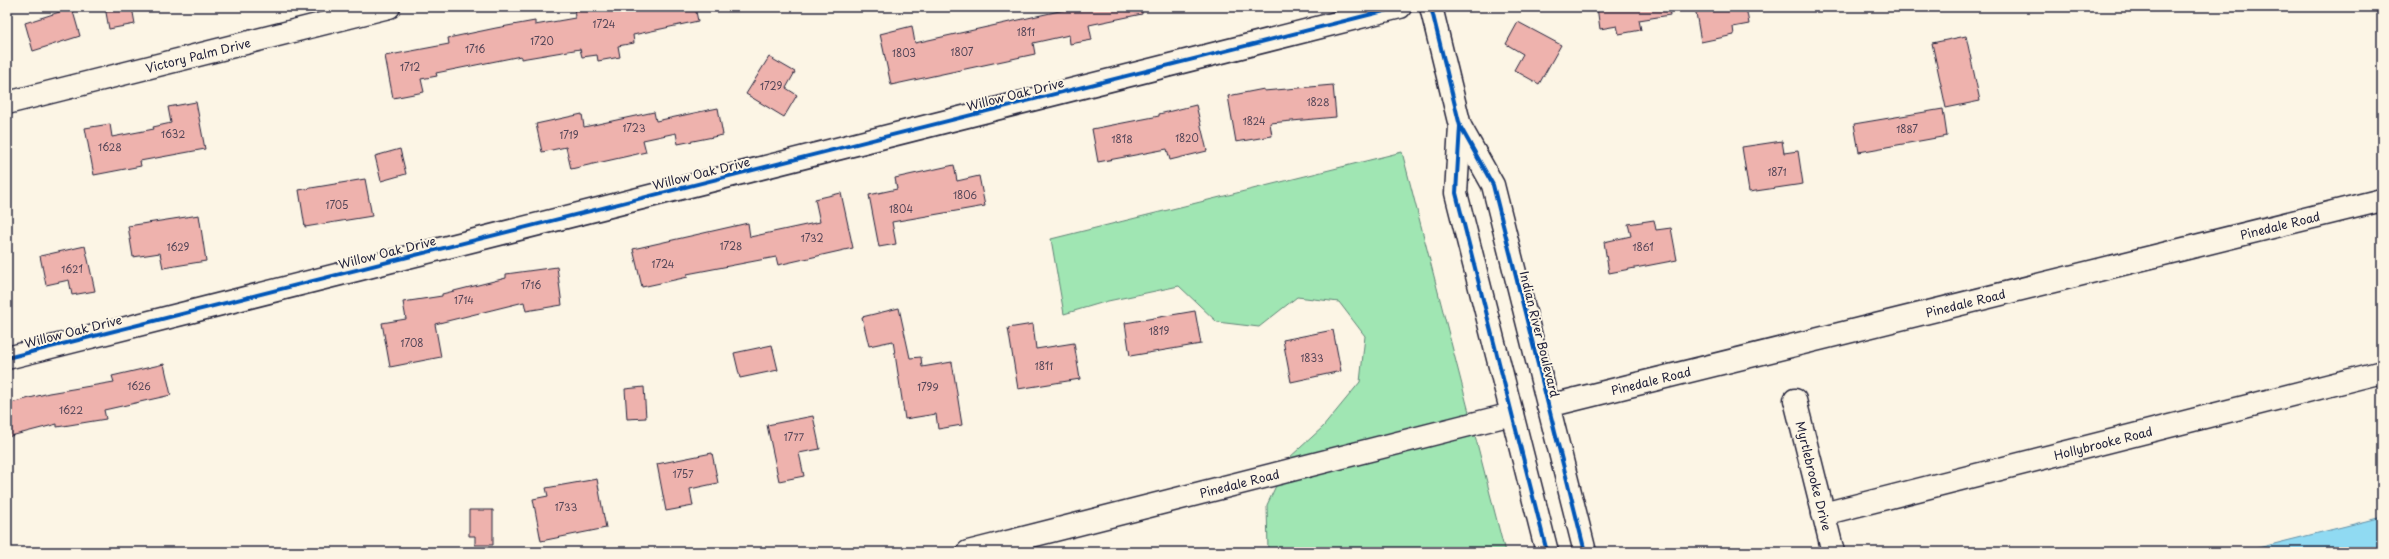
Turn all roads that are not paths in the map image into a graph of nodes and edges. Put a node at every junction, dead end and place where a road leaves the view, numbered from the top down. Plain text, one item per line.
1 (389, 7) edge
2 (1400, 7) edge
3 (1431, 7) edge
4 (7, 103) edge
5 (1460, 126) junction
6 (2382, 200) edge
7 (7, 358) edge
8 (2382, 372) edge
9 (1795, 400) dead end
10 (1548, 406) junction
11 (1512, 414) junction
12 (1824, 514) junction
13 (968, 552) edge
14 (1547, 552) edge
15 (1585, 552) edge
16 (1833, 552) edge

1 - 4 street, Victory Palm Drive
2 - 7 street, Willow Oak Drive
3 - 5 street, Indian River Boulevard
5 - 10 street, Indian River Boulevard
5 - 11 street, Indian River Boulevard
6 - 10 street, Pinedale Road
8 - 12 street, Hollybrooke Road
9 - 12 street, Myrtlebrooke Drive
10 - 15 street, Indian River Boulevard
11 - 13 street, Pinedale Road
11 - 14 street, Indian River Boulevard
12 - 16 street, Myrtlebrooke Drive

